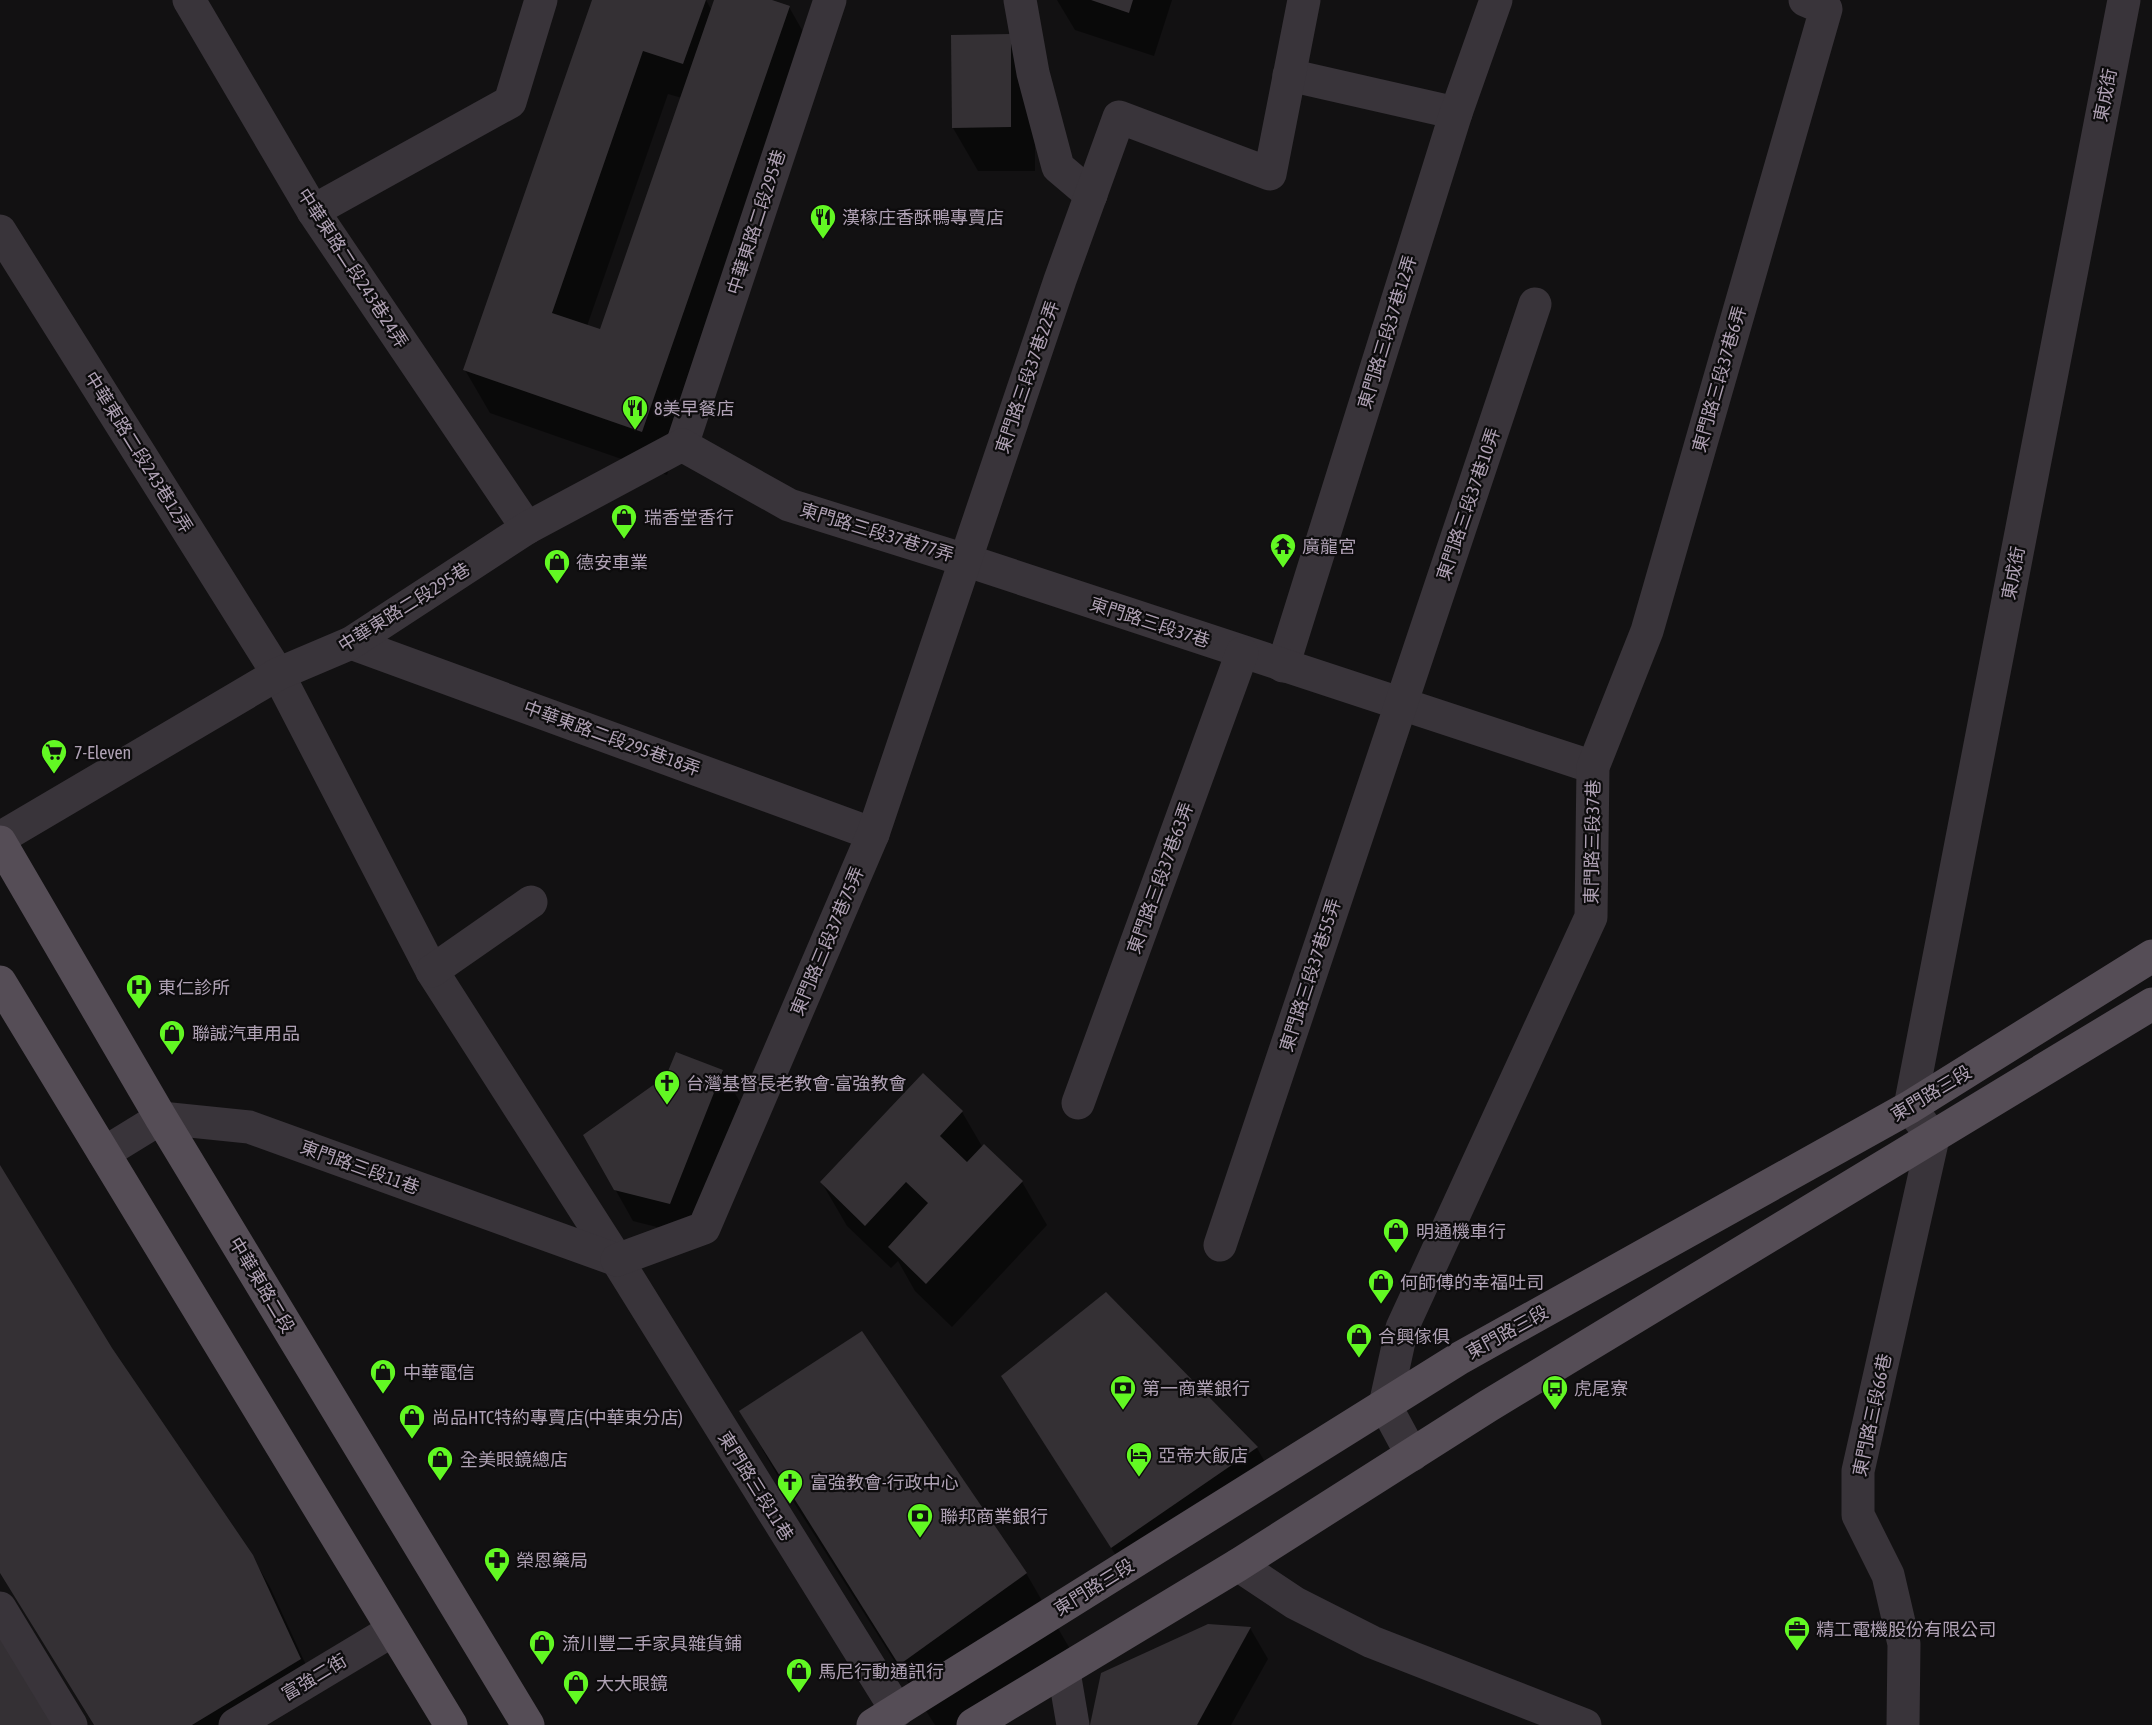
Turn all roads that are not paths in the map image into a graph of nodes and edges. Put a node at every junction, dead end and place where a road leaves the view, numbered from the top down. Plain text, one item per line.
1 (189, 0) edge
2 (541, 0) edge
3 (830, 0) edge
4 (1020, 0) edge
5 (1304, 0) edge
6 (1496, 0) edge
7 (1805, 0) edge
8 (2124, 0) edge
9 (1289, 75) junction
10 (1456, 113) junction
11 (1091, 195) junction
12 (313, 211) junction
13 (0, 231) edge
14 (1535, 304) dead end
15 (682, 445) junction
16 (527, 528) junction
17 (965, 560) junction
18 (351, 643) junction
19 (1242, 653) junction
20 (1283, 666) junction
21 (278, 674) junction
22 (1400, 704) junction
23 (1593, 767) junction
24 (873, 834) junction
25 (0, 840) edge
26 (531, 902) dead end
27 (2152, 956) edge
28 (432, 971) junction
29 (0, 982) edge
30 (2152, 1004) edge
31 (1078, 1103) dead end
32 (1910, 1107) junction
33 (161, 1118) junction
34 (1934, 1138) junction
35 (104, 1153) junction
36 (1220, 1245) dead end
37 (617, 1260) junction
38 (1385, 1405) junction
39 (1412, 1455) junction
40 (1238, 1565) junction
41 (0, 1608) edge
42 (393, 1630) junction
43 (1064, 1672) junction
44 (885, 1718) edge
45 (71, 1725) edge
46 (235, 1725) edge
47 (451, 1725) edge
48 (528, 1725) edge
49 (973, 1725) edge
50 (1073, 1725) edge
51 (1585, 1725) edge
52 (1903, 1725) edge

1 - 12 street, 中華東路二段243巷24弄
2 - 12 street
3 - 15 street, 中華東路二段295巷
4 - 11 street
5 - 9 street, 東門路三段37巷22弄
6 - 10 street, 東門路三段37巷12弄
7 - 23 street, 東門路三段37巷6弄
8 - 32 street, 東成街
9 - 10 street
9 - 11 street, 東門路三段37巷22弄
10 - 20 street, 東門路三段37巷12弄
11 - 17 street, 東門路三段37巷22弄
12 - 16 street, 中華東路二段243巷24弄
13 - 21 street, 中華東路二段243巷12弄
14 - 22 street, 東門路三段37巷10弄
15 - 16 street, 中華東路二段295巷
15 - 17 street, 東門路三段37巷77弄
16 - 18 street, 中華東路二段295巷
17 - 19 street, 東門路三段37巷
17 - 24 street, 東門路三段37巷75弄
18 - 21 street, 中華東路二段295巷
18 - 24 street, 中華東路二段295巷18弄
19 - 20 street, 東門路三段37巷
19 - 31 street, 東門路三段37巷63弄
20 - 22 street, 東門路三段37巷
21 - 25 street, 中華東路二段295巷
21 - 28 street, 東門路三段11巷
22 - 23 street, 東門路三段37巷
22 - 36 street, 東門路三段37巷55弄
23 - 38 street, 東門路三段37巷
24 - 37 street, 東門路三段37巷75弄
25 - 33 main road, 中華東路二段
26 - 28 street
27 - 32 main road, 東門路三段
28 - 37 street, 東門路三段11巷
29 - 35 main road
30 - 34 main road
32 - 34 street
32 - 38 main road, 東門路三段
33 - 35 street
33 - 37 street, 東門路三段11巷
33 - 48 main road, 中華東路二段
34 - 39 main road
34 - 52 street, 東門路三段66巷
35 - 42 main road
37 - 44 street, 東門路三段11巷
38 - 39 street
38 - 44 main road, 東門路三段
39 - 40 main road
40 - 43 main road
40 - 51 street
41 - 45 street
42 - 46 street, 富強二街
42 - 47 main road
43 - 49 main road
43 - 50 street

